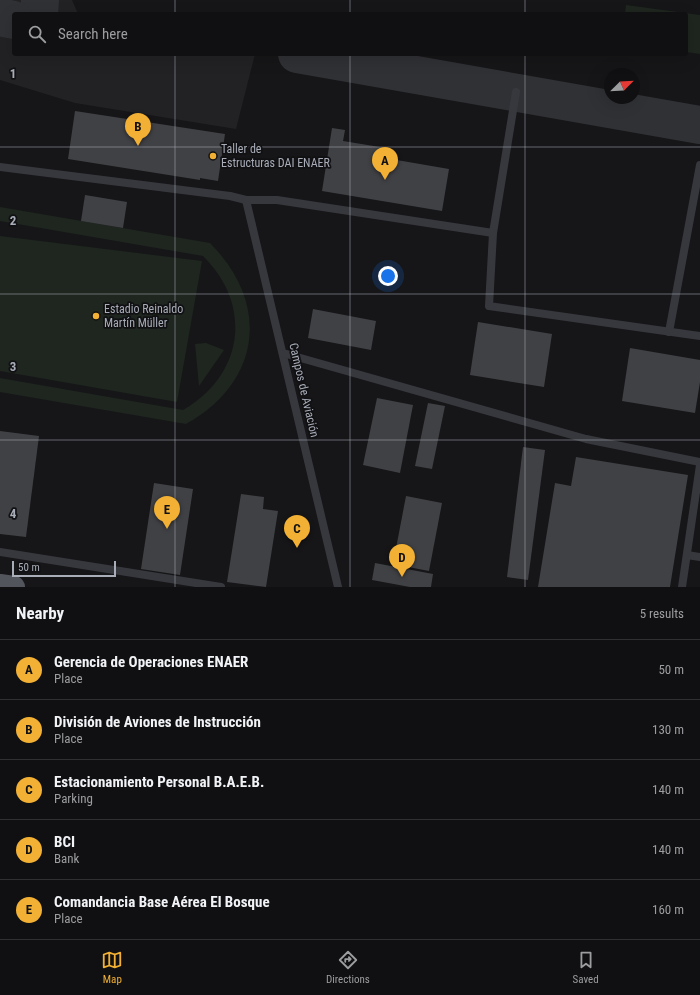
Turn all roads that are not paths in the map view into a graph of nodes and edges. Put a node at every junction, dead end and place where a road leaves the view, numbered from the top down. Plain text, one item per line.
1 (516, 92) dead end
2 (700, 165) edge
3 (0, 167) edge
4 (246, 200) junction
5 (493, 233) junction
6 (669, 332) junction
7 (700, 336) edge
8 (283, 353) junction
9 (700, 464) edge
10 (0, 552) edge
11 (687, 555) junction
12 (700, 558) edge
13 (0, 585) edge
14 (14, 587) edge
15 (221, 587) edge
16 (338, 587) edge
17 (682, 587) edge

1 - 5 lane
2 - 6 lane
3 - 4 lane
4 - 5 lane
4 - 8 lane, Campos de Aviación
5 - 6 lane
6 - 7 lane
8 - 9 lane
8 - 16 lane, Campos de Aviación
9 - 11 lane
10 - 15 lane
11 - 12 lane
11 - 17 lane
13 - 14 main road

